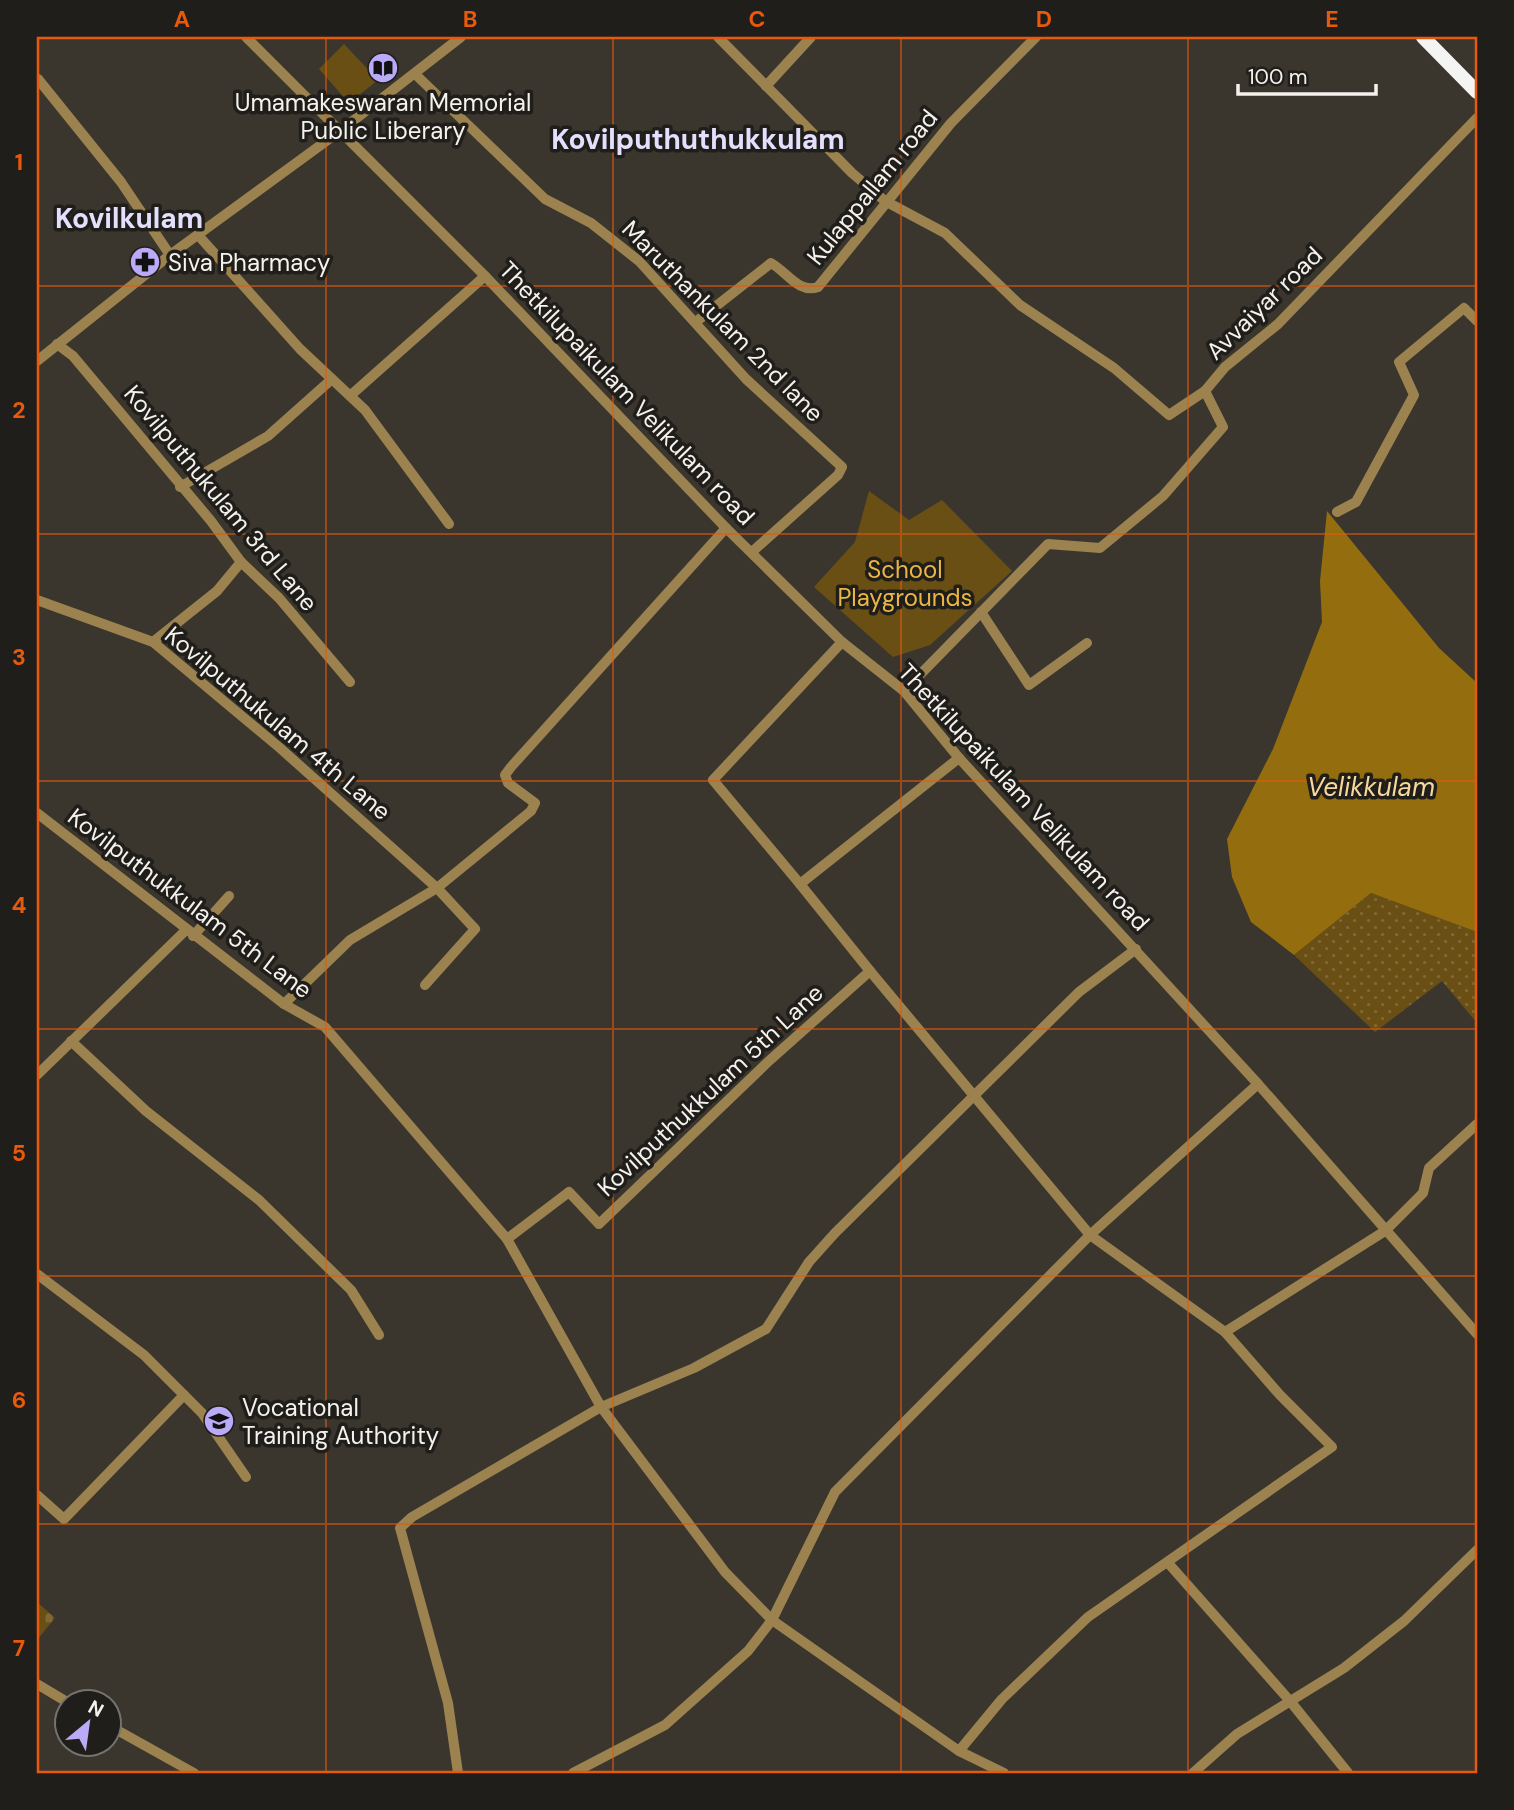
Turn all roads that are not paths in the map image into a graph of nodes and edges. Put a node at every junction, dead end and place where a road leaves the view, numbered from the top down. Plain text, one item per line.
1 (246, 37) edge
2 (461, 37) edge
3 (718, 37) edge
4 (811, 37) edge
5 (1036, 37) edge
6 (1423, 37) edge
7 (415, 74) junction
8 (38, 79) dead end
9 (1474, 83) edge
10 (766, 86) junction
11 (1477, 118) edge
12 (340, 131) junction
13 (885, 201) junction
14 (198, 235) junction
15 (170, 255) junction
16 (485, 276) junction
17 (697, 321) junction
18 (1477, 321) edge
19 (57, 344) junction
20 (37, 360) edge
21 (332, 379) junction
22 (1205, 391) junction
23 (351, 395) junction
24 (180, 487) junction
25 (1337, 512) dead end
26 (449, 524) dead end
27 (726, 528) junction
28 (753, 551) junction
29 (241, 562) junction
30 (37, 600) edge
31 (981, 612) junction
32 (153, 642) junction
33 (842, 642) junction
34 (1087, 643) dead end
35 (350, 682) dead end
36 (904, 691) junction
37 (959, 758) junction
38 (37, 813) edge
39 (800, 884) junction
40 (437, 888) junction
41 (229, 896) dead end
42 (190, 933) junction
43 (1136, 948) junction
44 (870, 971) junction
45 (425, 985) dead end
46 (284, 1004) junction
47 (71, 1041) junction
48 (39, 1068) edge
49 (1258, 1084) junction
50 (974, 1099) junction
51 (1477, 1124) edge
52 (1385, 1231) junction
53 (1090, 1235) junction
54 (507, 1239) junction
55 (37, 1274) edge
56 (1225, 1332) junction
57 (1477, 1334) edge
58 (379, 1335) dead end
59 (184, 1395) junction
60 (601, 1407) junction
61 (246, 1477) dead end
62 (37, 1495) edge
63 (1477, 1550) edge
64 (1169, 1564) junction
65 (772, 1620) junction
66 (1290, 1701) junction
67 (122, 1733) edge
68 (959, 1751) junction
69 (194, 1773) edge
70 (458, 1773) edge
71 (573, 1773) edge
72 (1004, 1773) edge
73 (1193, 1773) edge
74 (1348, 1773) edge

1 - 12 street, Thetkilupaikulam Velikulam road
2 - 7 street
3 - 10 street
4 - 10 street
5 - 13 street, Kulappallam road
6 - 9 highway
7 - 12 street
7 - 17 street, Maruthankulam 2nd lane
8 - 15 street
10 - 13 street
11 - 22 street, Avvaiyar road
12 - 14 street
12 - 16 street, Thetkilupaikulam Velikulam road
13 - 17 street, Kulappallam road
13 - 22 street
14 - 15 street
14 - 21 street
15 - 19 street
16 - 23 street
16 - 27 street, Thetkilupaikulam Velikulam road
17 - 28 street, Maruthankulam 2nd lane
18 - 25 street
19 - 20 street
19 - 24 street, Kovilputhukulam 3rd Lane
21 - 23 street
21 - 24 street
22 - 31 street, Avvaiyar road
23 - 26 street
24 - 29 street, Kovilputhukulam 3rd Lane
27 - 28 street, Thetkilupaikulam Velikulam road
27 - 40 street
28 - 33 street, Thetkilupaikulam Velikulam road
29 - 32 street
29 - 35 street, Kovilputhukulam 3rd Lane
30 - 32 street, Kovilputhukulam 4th Lane
31 - 34 street
31 - 36 street, Avvaiyar road
32 - 40 street, Kovilputhukulam 4th Lane
33 - 36 street, Thetkilupaikulam Velikulam road
33 - 39 street
36 - 37 street, Thetkilupaikulam Velikulam road
37 - 39 street
37 - 43 street, Thetkilupaikulam Velikulam road
38 - 42 street, Kovilputhukkulam 5th Lane
39 - 44 street
40 - 45 street, Kovilputhukulam 4th Lane
40 - 46 street
41 - 42 street
42 - 46 street, Kovilputhukkulam 5th Lane
42 - 47 street
43 - 49 street, Thetkilupaikulam Velikulam road
43 - 50 street
44 - 50 street
44 - 54 street, Kovilputhukkulam 5th Lane
46 - 54 street, Kovilputhukkulam 5th Lane
47 - 48 street
47 - 58 street
49 - 52 street, Thetkilupaikulam Velikulam road
49 - 53 street
50 - 53 street
50 - 60 street
51 - 52 street
52 - 56 street
52 - 57 street, Thetkilupaikulam Velikulam road
53 - 56 street
53 - 65 street
54 - 60 street
55 - 59 street
56 - 64 street
59 - 61 street
59 - 62 street
60 - 65 street
60 - 70 street
63 - 66 street
64 - 66 street
64 - 68 street
65 - 68 street
65 - 71 street
66 - 73 street
66 - 74 street
67 - 69 street
68 - 72 street

